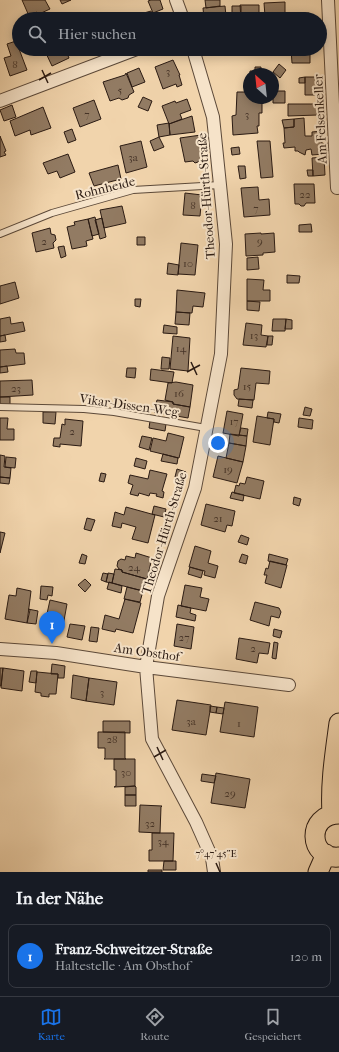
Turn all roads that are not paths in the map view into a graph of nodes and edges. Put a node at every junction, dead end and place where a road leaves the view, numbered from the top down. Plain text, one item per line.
1 (176, 0) edge
2 (328, 0) edge
3 (180, 12) edge
4 (119, 56) edge
5 (195, 56) edge
6 (0, 101) edge
7 (220, 185) junction
8 (337, 188) dead end
9 (0, 234) edge
10 (0, 407) edge
11 (206, 428) junction
12 (0, 649) edge
13 (146, 667) junction
14 (289, 685) dead end
15 (339, 723) edge
16 (336, 814) edge
17 (332, 856) edge
18 (214, 872) edge
19 (318, 872) edge

1 - 3 street
2 - 8 street, Am Felsenkeller
4 - 6 street
5 - 7 street, Theodor-Hürth-Straße
7 - 9 lane, Rohnheide
7 - 11 street, Theodor-Hürth-Straße
10 - 11 lane, Vikar-Dissen-Weg
11 - 13 street, Theodor-Hürth-Straße
12 - 13 street, Am Obsthof
13 - 14 street, Am Obsthof
13 - 18 street, Theodor-Hürth-Straße
15 - 16 main road
16 - 17 main road
17 - 19 main road

